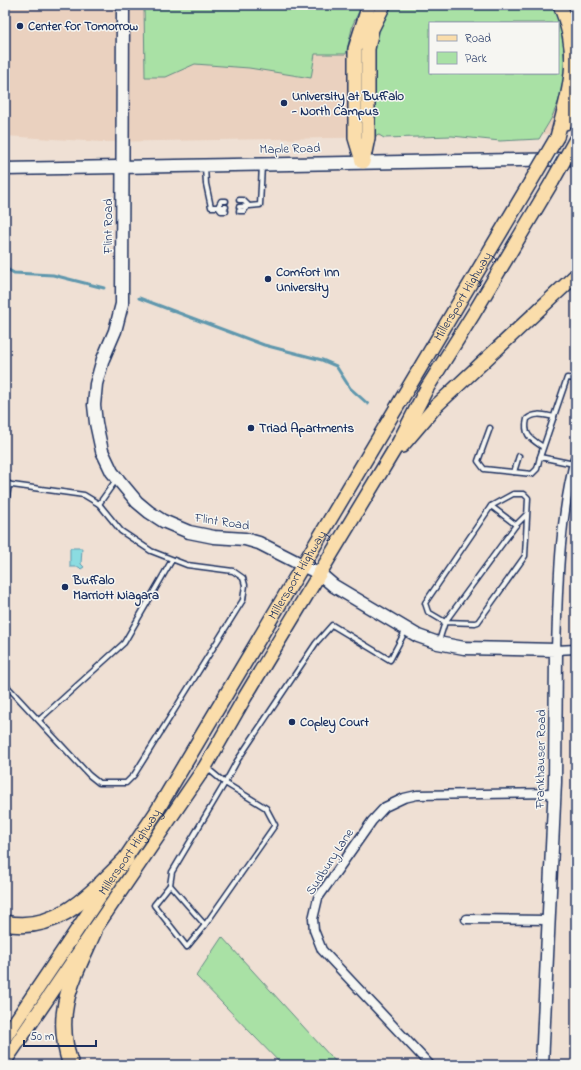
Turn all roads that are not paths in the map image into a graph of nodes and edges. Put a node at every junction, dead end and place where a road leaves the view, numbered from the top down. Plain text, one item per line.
1 (123, 5) edge
2 (369, 5) edge
3 (384, 5) edge
4 (560, 5) edge
5 (576, 105) edge
6 (557, 137) junction
7 (576, 139) edge
8 (576, 159) edge
9 (363, 162) junction
10 (205, 164) junction
11 (262, 164) junction
12 (122, 166) junction
13 (5, 169) edge
14 (239, 200) dead end
15 (226, 201) dead end
16 (248, 205) junction
17 (218, 207) junction
18 (226, 209) dead end
19 (239, 209) dead end
20 (576, 275) edge
21 (576, 379) edge
22 (554, 417) junction
23 (490, 428) dead end
24 (543, 447) junction
25 (576, 454) edge
26 (519, 456) dead end
27 (540, 457) junction
28 (574, 464) junction
29 (382, 468) junction
30 (514, 472) junction
31 (117, 479) junction
32 (7, 484) edge
33 (99, 504) junction
34 (491, 506) junction
35 (5, 512) edge
36 (527, 514) junction
37 (516, 525) junction
38 (172, 560) junction
39 (304, 565) junction
40 (320, 574) junction
41 (445, 622) junction
42 (407, 629) junction
43 (438, 643) junction
44 (576, 649) edge
45 (556, 650) junction
46 (5, 684) edge
47 (39, 720) junction
48 (205, 767) junction
49 (225, 783) junction
50 (554, 793) junction
51 (126, 859) junction
52 (170, 885) junction
53 (466, 919) dead end
54 (548, 920) junction
55 (5, 923) edge
56 (205, 925) junction
57 (94, 931) junction
58 (5, 1037) edge
59 (5, 1061) edge
60 (71, 1065) edge
61 (430, 1065) edge
62 (542, 1065) edge

1 - 12 street, Flint Road
2 - 9 main road
3 - 9 main road
4 - 6 main road
5 - 6 main road, Millersport Highway
6 - 39 main road, Millersport Highway, bridge
7 - 29 main road, Millersport Highway, bridge
8 - 9 street, Maple Road
9 - 11 street, Maple Road
10 - 11 street, Maple Road
10 - 12 street, Maple Road
10 - 17 lane
11 - 16 lane
12 - 13 street, Maple Road
12 - 31 street, Flint Road
14 - 16 lane
15 - 17 lane
16 - 19 lane
17 - 18 lane
20 - 29 main road
21 - 22 lane
22 - 24 lane
22 - 24 lane
23 - 30 lane
24 - 27 lane
25 - 28 street, Frankhauser Road
26 - 30 lane
27 - 28 lane
27 - 30 lane
28 - 45 street, Frankhauser Road
29 - 40 main road, Millersport Highway
31 - 33 lane
31 - 39 street, Flint Road
32 - 33 lane
32 - 35 lane
33 - 38 lane
34 - 36 lane
34 - 37 lane
34 - 41 lane
36 - 37 lane
36 - 41 lane
37 - 41 lane
38 - 47 lane
38 - 47 lane
39 - 40 street, Flint Road
39 - 51 main road, Millersport Highway
40 - 42 street, Flint Road
40 - 48 main road, Millersport Highway
41 - 43 lane
42 - 43 street, Flint Road
42 - 49 lane
43 - 45 street, Flint Road
44 - 45 street
45 - 50 street, Frankhauser Road
46 - 47 lane
48 - 49 lane
48 - 57 main road, Millersport Highway
49 - 52 lane
49 - 56 lane
50 - 54 street, Frankhauser Road
50 - 61 street, Sudbury Lane
51 - 55 highway
51 - 58 main road, Millersport Highway
52 - 56 lane
52 - 56 lane
53 - 54 street
54 - 62 street, Frankhauser Road
57 - 59 main road, Millersport Highway
57 - 60 highway

